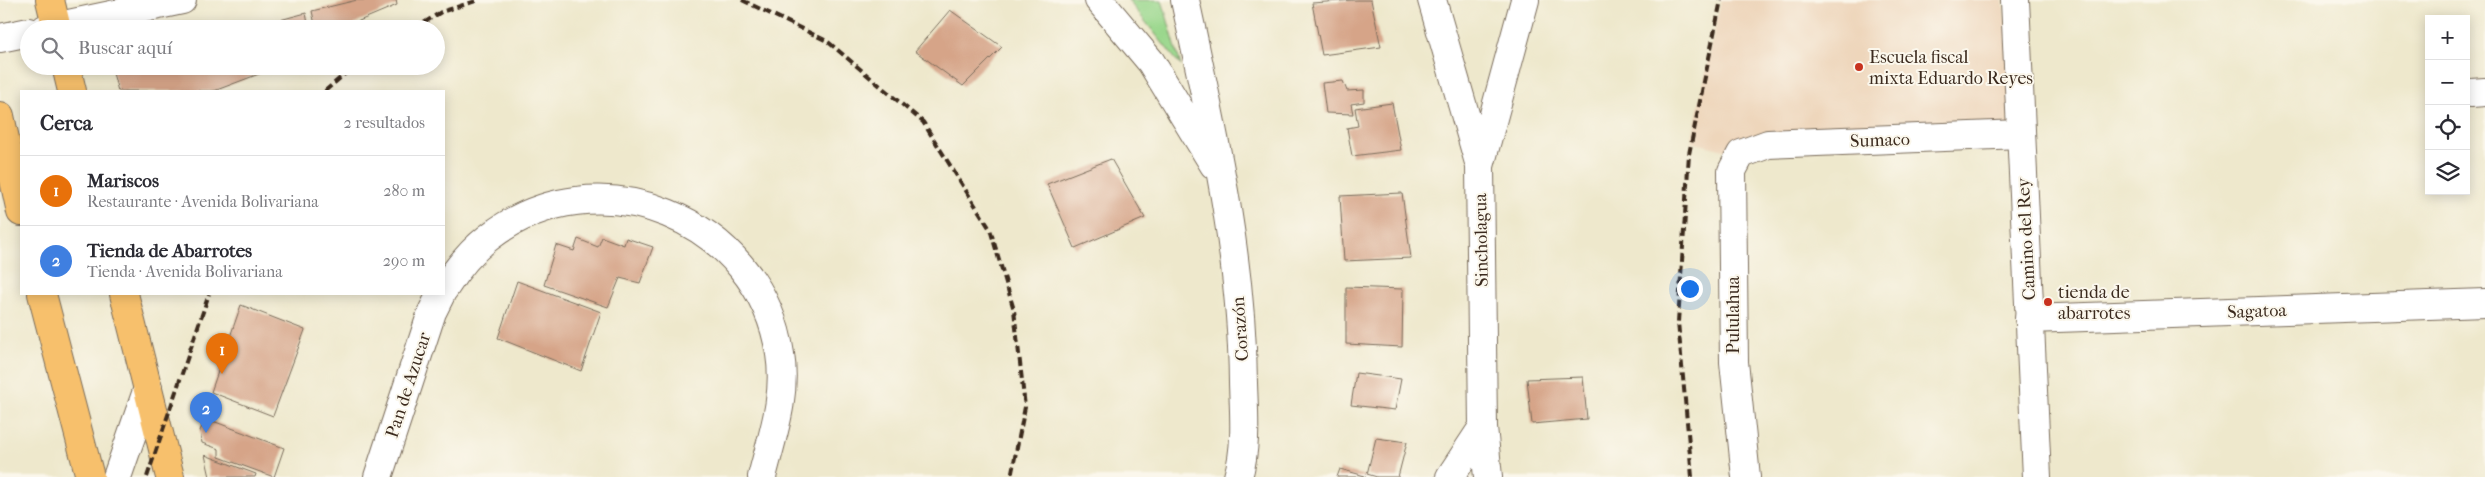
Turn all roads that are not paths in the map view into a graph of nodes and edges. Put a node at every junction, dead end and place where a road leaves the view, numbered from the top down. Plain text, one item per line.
1 (50, 0) edge
2 (182, 0) edge
3 (1099, 0) edge
4 (1185, 0) edge
5 (1432, 0) edge
6 (1525, 0) edge
7 (2015, 0) edge
8 (155, 3) edge
9 (52, 20) edge
10 (86, 20) edge
11 (20, 34) edge
12 (0, 38) edge
13 (68, 75) edge
14 (72, 90) edge
15 (0, 116) edge
16 (2021, 134) junction
17 (1741, 154) joint
18 (1480, 166) junction
19 (1224, 181) junction
20 (20, 207) edge
21 (445, 287) edge
22 (42, 295) edge
23 (124, 295) edge
24 (440, 295) edge
25 (2485, 304) edge
26 (2029, 319) junction
27 (148, 388) junction
28 (1483, 427) junction
29 (90, 477) edge
30 (117, 477) edge
31 (170, 477) edge
32 (378, 477) edge
33 (762, 477) edge
34 (1238, 477) edge
35 (1450, 477) edge
36 (1488, 477) edge
37 (1746, 477) edge
38 (2037, 477) edge

1 - 9 main road
2 - 8 street
3 - 19 street, Corazón
4 - 19 street, Corazón
5 - 18 street, Sincholagua
6 - 18 street
7 - 16 street, Camino del Rey
8 - 10 street
11 - 12 street
13 - 14 main road
15 - 20 main road
16 - 17 street, Sumaco
16 - 26 street, Camino del Rey
17 - 37 street, Pululahua
18 - 28 street, Sincholagua
19 - 34 street, Corazón
21 - 33 street
22 - 29 main road
23 - 27 main road
24 - 32 street, Pan de Azucar
25 - 26 street, Sagatoa
26 - 38 street, Camino del Rey
27 - 30 street
27 - 31 main road
28 - 35 street
28 - 36 street

